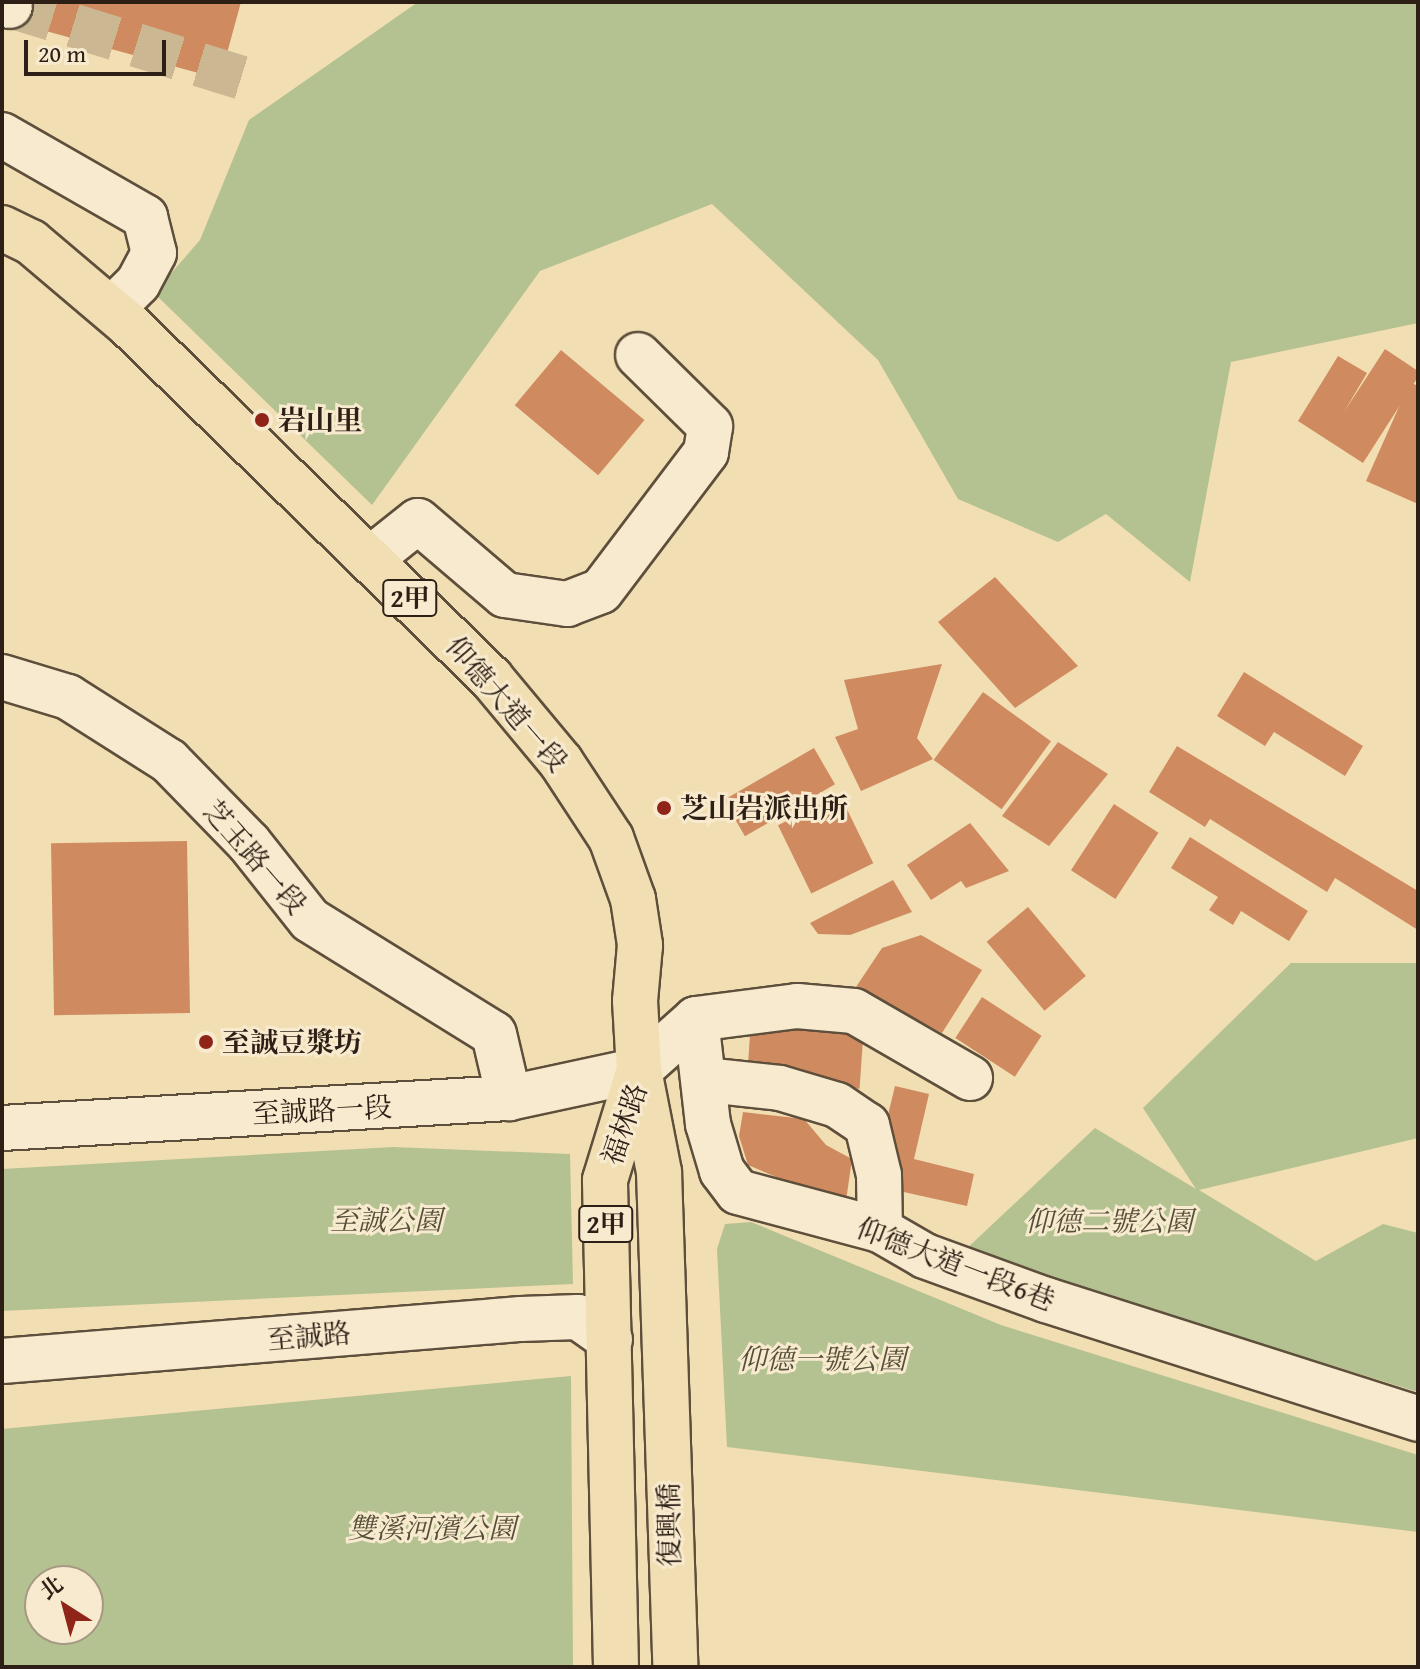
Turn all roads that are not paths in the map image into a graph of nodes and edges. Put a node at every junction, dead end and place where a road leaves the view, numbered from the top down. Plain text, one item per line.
1 (2, 135) edge
2 (2, 228) edge
3 (112, 309) junction
4 (638, 355) dead end
5 (370, 559) junction
6 (2, 677) edge
7 (696, 1019) junction
8 (639, 1070) junction
9 (970, 1078) dead end
10 (706, 1080) junction
11 (509, 1098) junction
12 (2, 1128) edge
13 (880, 1230) junction
14 (610, 1339) junction
15 (2, 1361) edge
16 (666, 1382) joint
17 (609, 1383) joint
18 (1418, 1419) edge
19 (616, 1667) edge
20 (675, 1667) edge

1 - 3 street
2 - 3 main road, 仰德大道一段 / 2甲
3 - 5 main road, 仰德大道一段 / 2甲
4 - 5 street
5 - 8 main road, 仰德大道一段 / 2甲
6 - 11 street, 芝玉路一段
7 - 8 street
7 - 9 street
7 - 10 street, 仰德大道一段6巷
8 - 11 street, 至誠路一段
8 - 14 main road, 福林路 / 2甲
8 - 16 main road, 福林路 / 2甲
10 - 13 street, 仰德大道一段6巷
10 - 13 street
11 - 12 street, 至誠路一段
13 - 18 street, 仰德大道一段6巷
14 - 15 street, 至誠路
14 - 17 main road, 福林路 / 2甲
16 - 20 main road, 復興橋 / 2甲
17 - 19 main road, 復興橋 / 2甲

